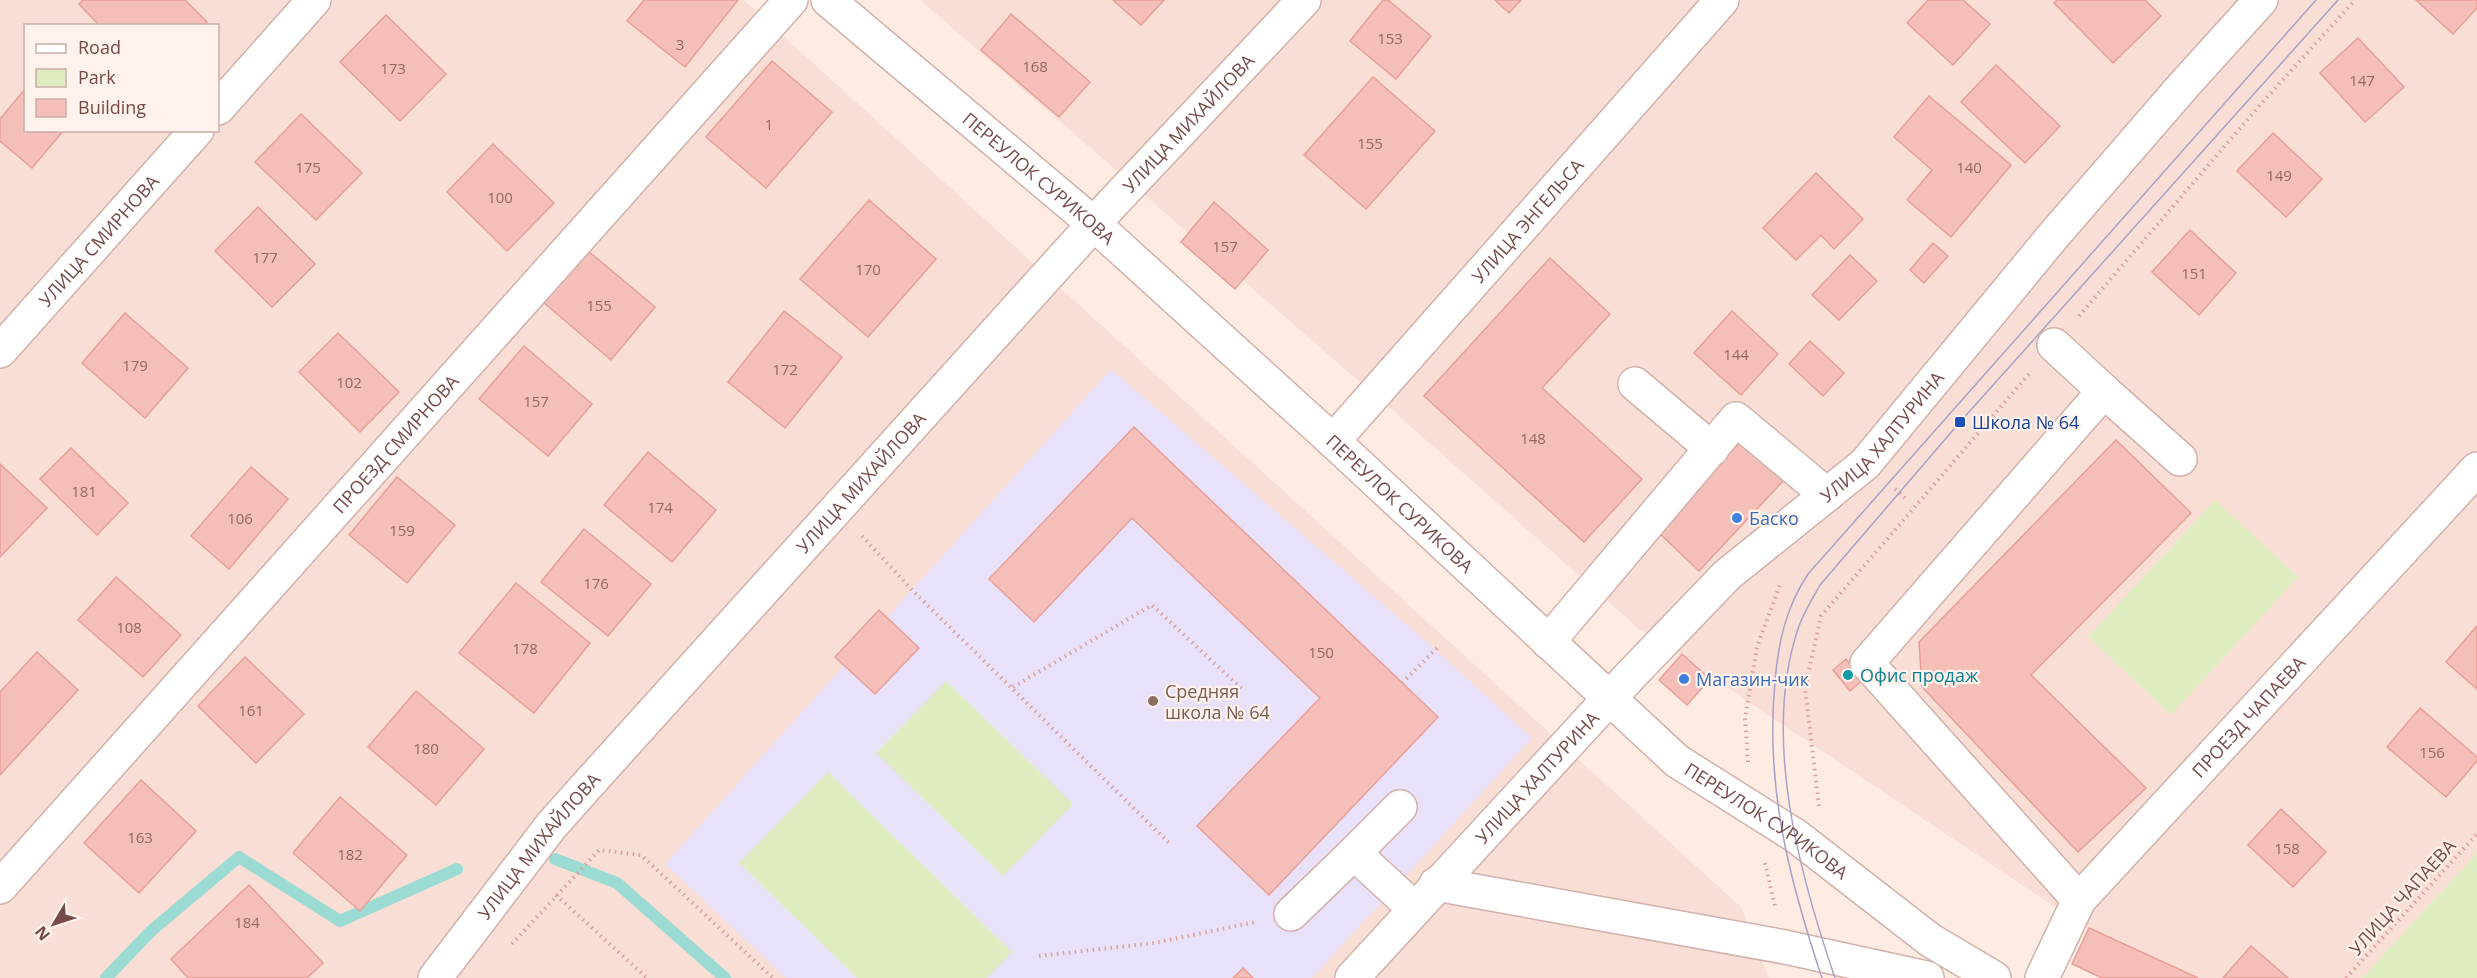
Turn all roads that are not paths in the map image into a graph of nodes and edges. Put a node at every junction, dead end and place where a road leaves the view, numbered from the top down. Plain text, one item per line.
1 (314, 0) edge
2 (791, 0) edge
3 (828, 0) edge
4 (1304, 0) edge
5 (1722, 0) edge
6 (2261, 0) edge
7 (219, 107) edge
8 (195, 132) edge
9 (1094, 224) junction
10 (2054, 345) road end
11 (0, 351) edge
12 (1635, 384) dead end
13 (2104, 391) junction
14 (1333, 441) junction
15 (1712, 450) junction
16 (2180, 459) dead end
17 (2477, 469) edge
18 (1827, 495) junction
19 (1548, 642) junction
20 (1609, 699) junction
21 (1400, 807) dead end
22 (1354, 853) junction
23 (1436, 884) junction
24 (0, 887) edge
25 (2079, 900) junction
26 (1414, 909) junction
27 (1290, 914) road end
28 (435, 978) edge
29 (1352, 978) edge
30 (1927, 978) edge
31 (1994, 978) edge
32 (2042, 978) edge

1 - 7 street
2 - 24 street, ПРОЕЗД СМИРНОВА
3 - 9 street, ПЕРЕУЛОК СУРИКОВА
4 - 9 street, УЛИЦА МИХАЙЛОВА
5 - 14 street, УЛИЦА ЭНГЕЛЬСА
6 - 18 street, УЛИЦА ХАЛТУРИНА
8 - 11 street, УЛИЦА СМИРНОВА
9 - 14 street, ПЕРЕУЛОК СУРИКОВА
9 - 28 street, УЛИЦА МИХАЙЛОВА
10 - 13 street
12 - 15 street
13 - 16 street
13 - 25 street
14 - 19 street, ПЕРЕУЛОК СУРИКОВА
15 - 18 street
15 - 19 street
17 - 25 street, ПРОЕЗД ЧАПАЕВА
18 - 20 street, УЛИЦА ХАЛТУРИНА
19 - 20 street, ПЕРЕУЛОК СУРИКОВА
20 - 23 street, УЛИЦА ХАЛТУРИНА
20 - 31 street, ПЕРЕУЛОК СУРИКОВА
21 - 22 street
22 - 26 street
22 - 27 street
23 - 26 street, УЛИЦА ХАЛТУРИНА
23 - 30 street
25 - 32 street, ПРОЕЗД ЧАПАЕВА
26 - 29 street, УЛИЦА ХАЛТУРИНА

